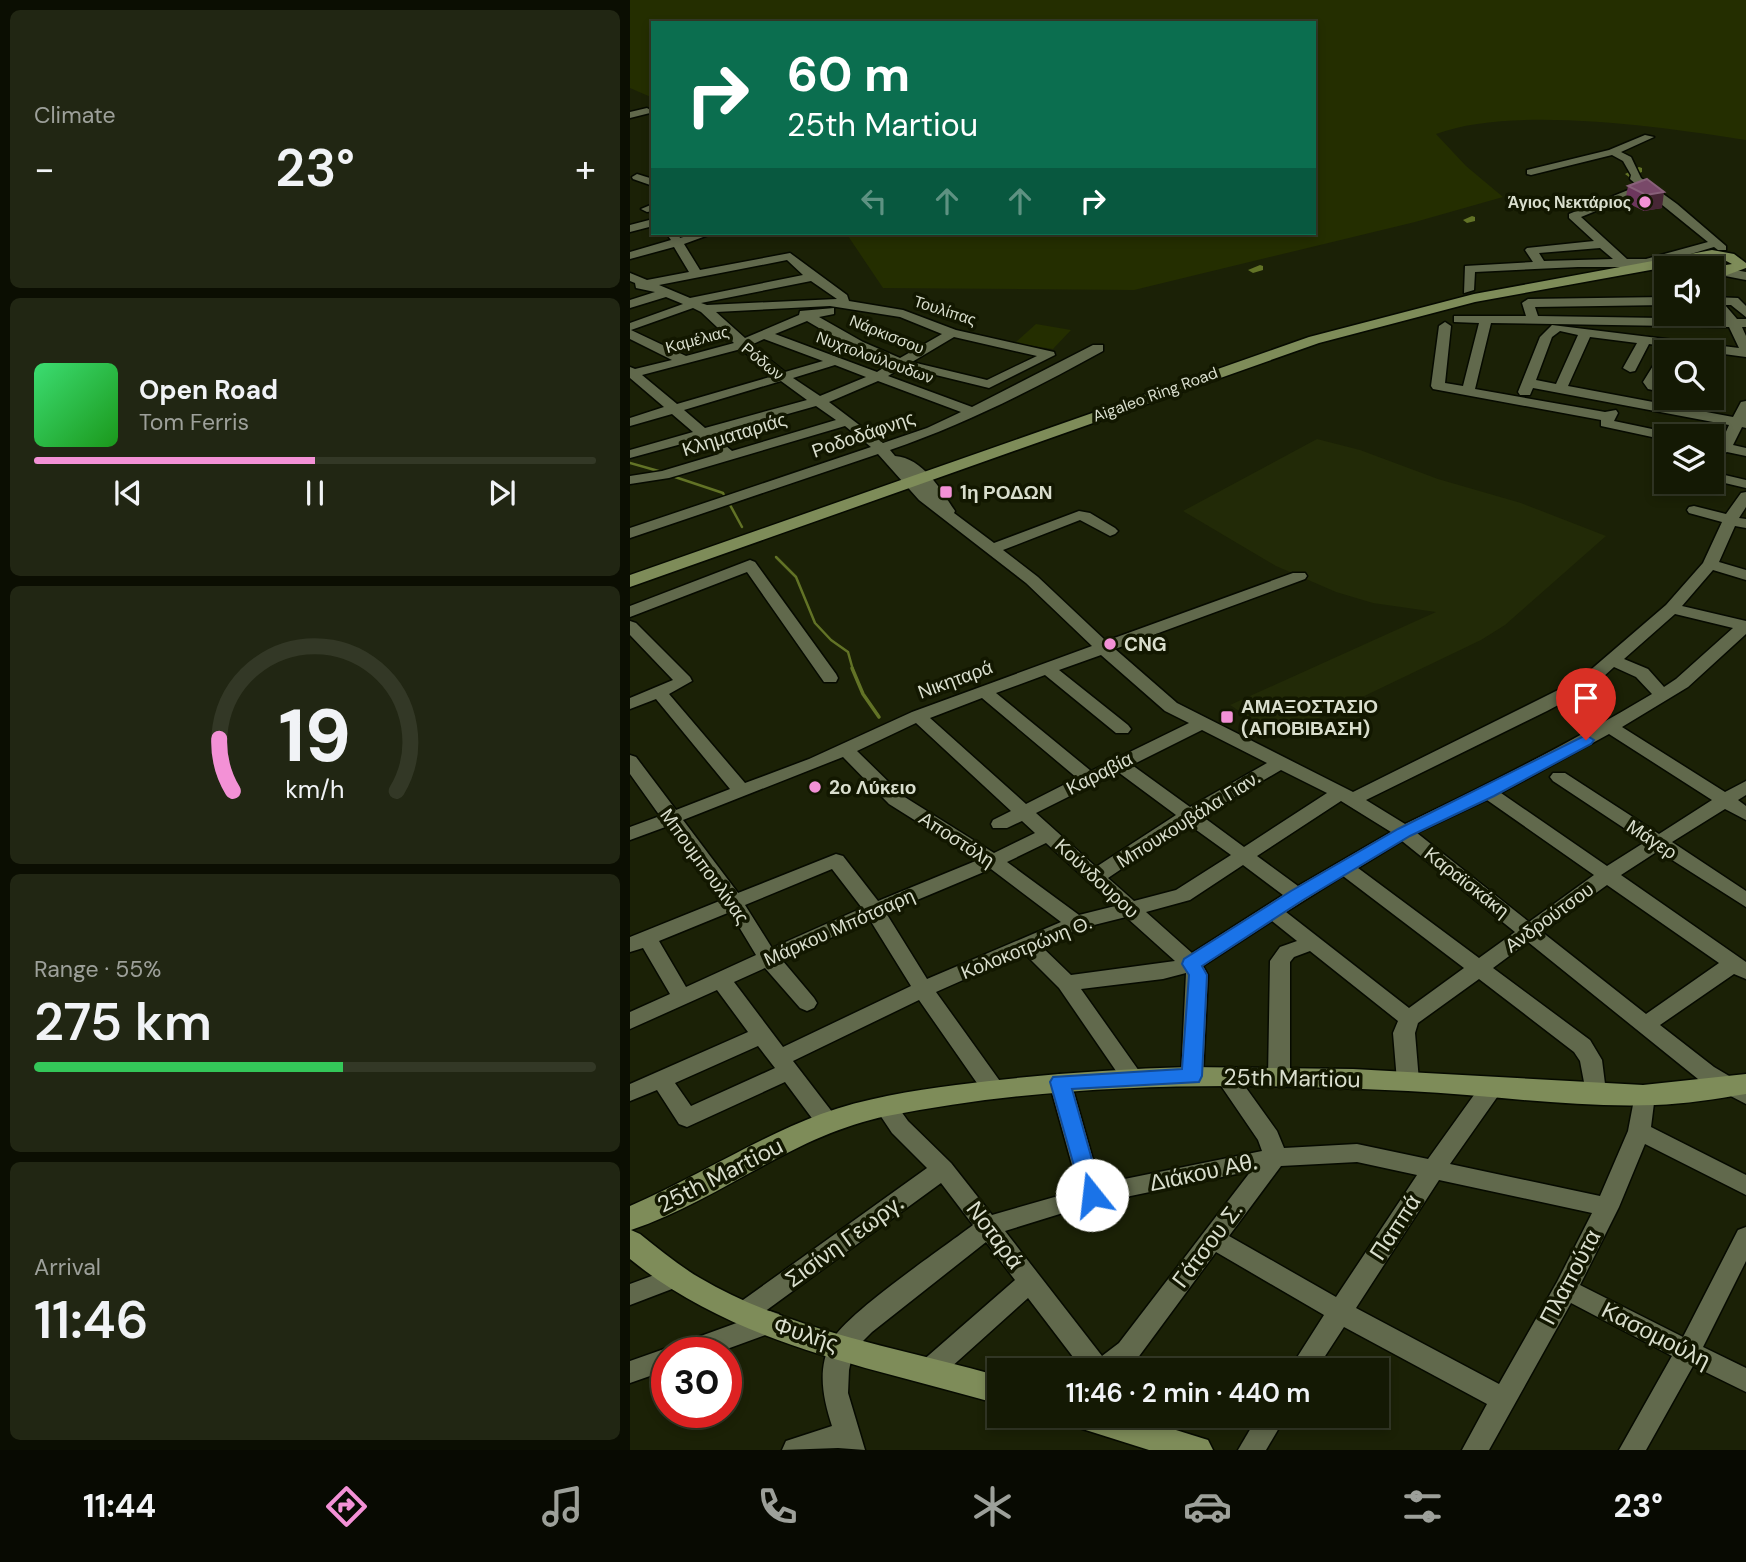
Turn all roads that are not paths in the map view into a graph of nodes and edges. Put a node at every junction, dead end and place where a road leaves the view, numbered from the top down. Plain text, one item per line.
1 (647, 111) dead end
2 (630, 115) edge
3 (1649, 137) dead end
4 (1613, 152) junction
5 (1531, 172) dead end
6 (651, 174) edge
7 (651, 182) edge
8 (1644, 188) junction
9 (651, 223) edge
10 (630, 229) edge
11 (674, 237) edge
12 (1716, 243) junction
13 (1602, 244) junction
14 (630, 255) edge
15 (1705, 256) edge
16 (1715, 256) edge
17 (1625, 264) junction
18 (1541, 265) junction
19 (1741, 267) edge
20 (1654, 268) edge
21 (696, 273) junction
22 (1654, 274) edge
23 (630, 277) edge
24 (813, 277) junction
25 (645, 284) junction
26 (630, 288) edge
27 (1468, 290) dead end
28 (665, 293) junction
29 (1654, 303) edge
30 (630, 304) edge
31 (796, 304) junction
32 (841, 304) junction
33 (1724, 304) edge
34 (696, 305) junction
35 (1724, 312) edge
36 (1654, 313) edge
37 (1746, 313) edge
38 (807, 316) junction
39 (1585, 317) junction
40 (1458, 319) dead end
41 (1486, 319) junction
42 (1533, 319) junction
43 (1740, 324) edge
44 (1445, 326) dead end
45 (630, 327) edge
46 (1556, 328) junction
47 (953, 333) junction
48 (630, 334) edge
49 (765, 334) junction
50 (1646, 340) junction
51 (1654, 343) edge
52 (743, 345) junction
53 (1098, 348) dead end
54 (1724, 351) edge
55 (1746, 352) edge
56 (685, 361) junction
57 (836, 361) junction
58 (901, 363) junction
59 (1630, 368) dead end
60 (631, 373) edge
61 (879, 376) junction
62 (783, 378) junction
63 (1530, 383) junction
64 (989, 384) junction
65 (1561, 388) junction
66 (1468, 392) junction
67 (1617, 398) junction
68 (816, 400) junction
69 (1654, 401) edge
70 (1520, 402) junction
71 (1746, 405) edge
72 (675, 407) junction
73 (1695, 410) edge
74 (977, 411) junction
75 (1607, 420) junction
76 (848, 421) junction
77 (630, 422) edge
78 (1742, 424) edge
79 (705, 432) junction
80 (1654, 433) edge
81 (1724, 441) edge
82 (1724, 450) edge
83 (1746, 452) edge
84 (887, 453) junction
85 (630, 454) edge
86 (728, 455) junction
87 (1724, 479) edge
88 (630, 480) edge
89 (920, 483) junction
90 (1746, 484) edge
91 (1746, 496) edge
92 (1694, 510) dead end
93 (1738, 522) edge
94 (1110, 531) dead end
95 (630, 533) edge
96 (992, 549) junction
97 (1710, 564) junction
98 (1746, 575) edge
99 (1299, 576) dead end
100 (630, 582) edge
101 (630, 593) edge
102 (1672, 608) junction
103 (630, 612) edge
104 (630, 626) edge
105 (1745, 626) edge
106 (1102, 647) junction
107 (1612, 660) junction
108 (1046, 668) junction
109 (830, 678) dead end
110 (659, 691) junction
111 (983, 691) junction
112 (1662, 695) junction
113 (630, 704) edge
114 (918, 716) junction
115 (1200, 724) junction
116 (1610, 727) junction
117 (1122, 729) dead end
118 (845, 749) junction
119 (630, 761) edge
120 (1281, 762) junction
121 (1118, 763) junction
122 (1559, 777) dead end
123 (1088, 778) junction
124 (1746, 786) edge
125 (742, 792) junction
126 (1488, 792) junction
127 (1347, 796) junction
128 (1724, 800) junction
129 (1024, 810) junction
130 (1746, 814) edge
131 (1189, 815) junction
132 (671, 819) junction
133 (999, 824) dead end
134 (1404, 832) junction
135 (630, 834) edge
136 (1049, 834) junction
137 (1656, 841) junction
138 (1242, 855) junction
139 (993, 862) junction
140 (1345, 867) junction
141 (1607, 875) junction
142 (1095, 877) junction
143 (1297, 895) junction
144 (1746, 900) edge
145 (733, 901) junction
146 (874, 910) junction
147 (1131, 910) junction
148 (1272, 911) junction
149 (1076, 923) junction
150 (1529, 931) junction
151 (638, 941) edge
152 (1312, 943) junction
153 (1028, 945) junction
154 (768, 958) junction
155 (1191, 964) junction
156 (1741, 965) edge
157 (1478, 969) junction
158 (720, 979) junction
159 (1066, 983) junction
160 (923, 989) junction
161 (682, 997) junction
162 (807, 1003) dead end
163 (1409, 1020) junction
164 (630, 1021) edge
165 (1645, 1025) junction
166 (763, 1035) junction
167 (785, 1065) junction
168 (1192, 1076) junction
169 (1226, 1077) junction
170 (1279, 1077) junction
171 (1133, 1078) junction
172 (661, 1079) junction
173 (1408, 1081) junction
174 (1060, 1082) junction
175 (1492, 1087) junction
176 (1740, 1089) edge
177 (994, 1090) junction
178 (631, 1091) edge
179 (1595, 1092) junction
180 (1644, 1095) junction
181 (885, 1106) junction
182 (828, 1123) junction
183 (1639, 1131) junction
184 (1275, 1157) junction
185 (943, 1169) junction
186 (1433, 1170) junction
187 (1746, 1186) edge
188 (1092, 1195) junction
189 (1606, 1207) junction
190 (630, 1219) edge
191 (989, 1226) junction
192 (1746, 1237) edge
193 (1212, 1238) junction
194 (630, 1242) edge
195 (676, 1278) junction
196 (1030, 1282) junction
197 (1566, 1289) junction
198 (630, 1295) edge
199 (1340, 1312) junction
200 (757, 1317) junction
201 (717, 1337) edge
202 (842, 1346) junction
203 (1689, 1350) junction
204 (1089, 1358) edge
205 (1119, 1358) edge
206 (1310, 1358) edge
207 (651, 1365) edge
208 (930, 1370) junction
209 (630, 1372) edge
210 (1746, 1381) edge
211 (987, 1387) edge
212 (1503, 1399) junction
213 (1265, 1428) edge
214 (1138, 1433) edge
215 (849, 1441) edge
216 (795, 1450) edge
217 (1197, 1450) edge
218 (1251, 1450) edge
219 (1475, 1450) edge
220 (1632, 1450) edge

1 - 2 street
3 - 4 street
4 - 5 street
4 - 8 street
6 - 7 street
8 - 12 street
8 - 13 street
9 - 10 street
11 - 14 street
11 - 21 street
12 - 15 street
12 - 17 street
12 - 19 street
13 - 17 street
13 - 18 street
16 - 19 main road, Aigaleo Ring Road
17 - 18 street
18 - 27 street
20 - 89 main road, Aigaleo Ring Road
21 - 24 street
21 - 25 street
22 - 89 main road, Aigaleo Ring Road
23 - 25 street, Ρόδων
24 - 32 street
24 - 34 street
25 - 26 street
25 - 28 street, Ρόδων
28 - 30 street
28 - 34 street, Ρόδων
29 - 39 street
31 - 32 street
31 - 34 street
31 - 38 street, Νάρκισσου
32 - 38 street, Καμέλιας
32 - 47 street, Τουλίπας
33 - 37 street
34 - 45 street
34 - 52 street, Ρόδων
35 - 43 street
36 - 39 street
38 - 49 street, Καμέλιας
38 - 58 street, Νάρκισσου
39 - 42 street
39 - 42 street
39 - 43 street
39 - 46 street
39 - 50 street
39 - 65 street
40 - 41 street
41 - 42 street
41 - 66 street
42 - 46 street
43 - 55 street
44 - 66 street
46 - 63 street
47 - 58 street
47 - 64 street, Τουλίπας
48 - 56 street
49 - 52 street, Καμέλιας
49 - 57 street, Νυχτολούλουδων
50 - 51 street
50 - 59 street
52 - 56 street, Καμέλιας
52 - 62 street, Ρόδων
53 - 74 street, Ροδοδάφνης
54 - 55 street
56 - 60 street, Καμέλιας
57 - 61 street, Νυχτολούλουδων
57 - 62 street
58 - 61 street
58 - 64 street, Νάρκισσου
60 - 72 street
61 - 68 street
61 - 74 street, Νυχτολούλουδων
62 - 68 street, Ρόδων
62 - 72 street
63 - 65 street
63 - 70 street
64 - 74 street
65 - 67 street
66 - 70 street
67 - 69 street
67 - 75 street
68 - 76 street, Ρόδων
68 - 79 street
70 - 75 street
71 - 78 street
72 - 77 street
72 - 79 street
73 - 78 street
74 - 84 street, Ροδοδάφνης
75 - 80 street
76 - 84 street, Ρόδων
76 - 86 street, Κληματαριάς
78 - 81 street
79 - 85 street
79 - 86 street
82 - 83 street
84 - 89 street, Ρόδων
84 - 95 street, Ροδοδάφνης
86 - 88 street, Κληματαριάς
87 - 90 street
89 - 96 street, Ρόδων
89 - 100 main road, Aigaleo Ring Road
89 - 101 main road, Aigaleo Ring Road
91 - 93 street, Κολοκοτρώνη Θ.
92 - 93 street
93 - 97 street, Κολοκοτρώνη Θ.
94 - 96 street
96 - 106 street, Ρόδων
97 - 98 street
97 - 102 street, Κολοκοτρώνη Θ.
99 - 106 street, Νικηταρά
102 - 105 street
102 - 107 street, Κολοκοτρώνη Θ.
103 - 109 street
104 - 110 street
105 - 112 street
106 - 108 street, Νικηταρά
106 - 115 street, Καραϊσκάκη
107 - 112 street
107 - 127 street, Κολοκοτρώνη Θ.
108 - 111 street, Νικηταρά
108 - 117 street
110 - 113 street
110 - 125 street
111 - 114 street, Νικηταρά
111 - 123 street
112 - 116 street
114 - 118 street, Νικηταρά
114 - 129 street, Κούνδουρου
115 - 120 street, Καραϊσκάκη
115 - 121 street, Καραβία
116 - 126 street
116 - 128 street
118 - 125 street, Νικηταρά
118 - 139 street, Αποστόλη
119 - 132 street, Μπουμπουλίνας
120 - 127 street, Καραϊσκάκη
120 - 131 street, Μπουκουβάλα Γιαν.
121 - 123 street, Καραβία
121 - 131 street
122 - 137 street, Μάγερ
123 - 129 street, Καραβία
124 - 128 street, Ανδρούτσου
125 - 132 street, Νικηταρά
126 - 134 street
126 - 141 street
127 - 134 street, Καραϊσκάκη
127 - 138 street, Κολοκοτρώνη Θ.
128 - 130 street
128 - 137 street, Ανδρούτσου
129 - 133 street, Καραβία
129 - 136 street, Κούνδουρου
131 - 138 street
131 - 142 street, Μπουκουβάλα Γιαν.
132 - 135 street, Νικηταρά
132 - 145 street, Μπουμπουλίνας
134 - 140 street
134 - 150 street, Καραϊσκάκη
136 - 139 street, Μάρκου Μπότσαρη
136 - 142 street, Κούνδουρου
137 - 141 street, Ανδρούτσου
137 - 144 street, Μάγερ
138 - 143 street
138 - 147 street, Κολοκοτρώνη Θ.
139 - 146 street, Μάρκου Μπότσαρη
139 - 149 street, Αποστόλη
140 - 143 street
140 - 157 street
141 - 150 street, Ανδρούτσου
141 - 156 street
142 - 147 street, Κούνδουρου
143 - 148 street
145 - 146 street
145 - 151 street
145 - 154 street, Μπουμπουλίνας
146 - 154 street, Μάρκου Μπότσαρη
146 - 160 street
147 - 149 street, Κολοκοτρώνη Θ.
147 - 155 street, Κούνδουρου
148 - 152 street
148 - 155 street
149 - 153 street, Κολοκοτρώνη Θ.
150 - 157 street, Ανδρούτσου
150 - 165 street, Καραϊσκάκη
151 - 161 street
152 - 163 street
152 - 170 street
153 - 159 street
153 - 160 street, Κολοκοτρώνη Θ.
154 - 158 street, Μάρκου Μπότσαρη
154 - 162 street, Μπουμπουλίνας
155 - 159 street
155 - 168 street
156 - 165 street
157 - 163 street, Ανδρούτσου
157 - 179 street
158 - 161 street, Μάρκου Μπότσαρη
158 - 166 street
159 - 171 street
160 - 167 street, Κολοκοτρώνη Θ.
160 - 177 street
161 - 164 street, Μάρκου Μπότσαρη
163 - 173 street
165 - 176 street, Καραϊσκάκη
166 - 167 street
166 - 172 street
167 - 172 street, Κολοκοτρώνη Θ.
167 - 182 street
168 - 169 main road, 25th Martiou
168 - 171 main road, 25th Martiou
169 - 170 main road, 25th Martiou
169 - 184 street
170 - 173 main road, 25th Martiou
171 - 174 main road, 25th Martiou
172 - 178 street
173 - 175 main road, 25th Martiou
174 - 177 main road, 25th Martiou
174 - 188 street
175 - 179 main road, 25th Martiou
175 - 186 street, Παππά
176 - 180 main road, 25th Martiou
177 - 181 main road, 25th Martiou
179 - 180 main road, 25th Martiou
180 - 183 street, Πλαπούτα
181 - 182 main road, 25th Martiou
181 - 185 street, Νοταρά
182 - 190 main road, 25th Martiou
183 - 187 street
183 - 189 street, Πλαπούτα
184 - 186 street, Διάκου Αθ.
184 - 188 street, Διάκου Αθ.
184 - 193 street, Γάτσου Σ.
185 - 191 street, Νοταρά
185 - 200 street, Σισίνη Γεωργ.
186 - 189 street, Διάκου Αθ.
186 - 199 street, Παππά
188 - 191 street, Διάκου Αθ.
189 - 197 street, Πλαπούτα
191 - 196 street, Νοταρά
191 - 202 street, Διάκου Αθ.
192 - 203 street
193 - 199 street
193 - 205 street, Γάτσου Σ.
194 - 195 main road, Φυλής
195 - 198 street
195 - 200 main road, Φυλής
196 - 204 street, Νοταρά
196 - 208 street
197 - 203 street, Κασομούλη
197 - 212 street, Πλαπούτα
199 - 206 street, Παππά
199 - 212 street
200 - 201 street, Σισίνη Γεωργ.
200 - 202 main road, Φυλής
202 - 208 main road, Φυλής
202 - 215 street
203 - 210 street, Κασομούλη
203 - 220 street
207 - 209 street
208 - 211 main road, Φυλής
212 - 219 street, Πλαπούτα
213 - 218 street
214 - 217 main road
215 - 216 street

